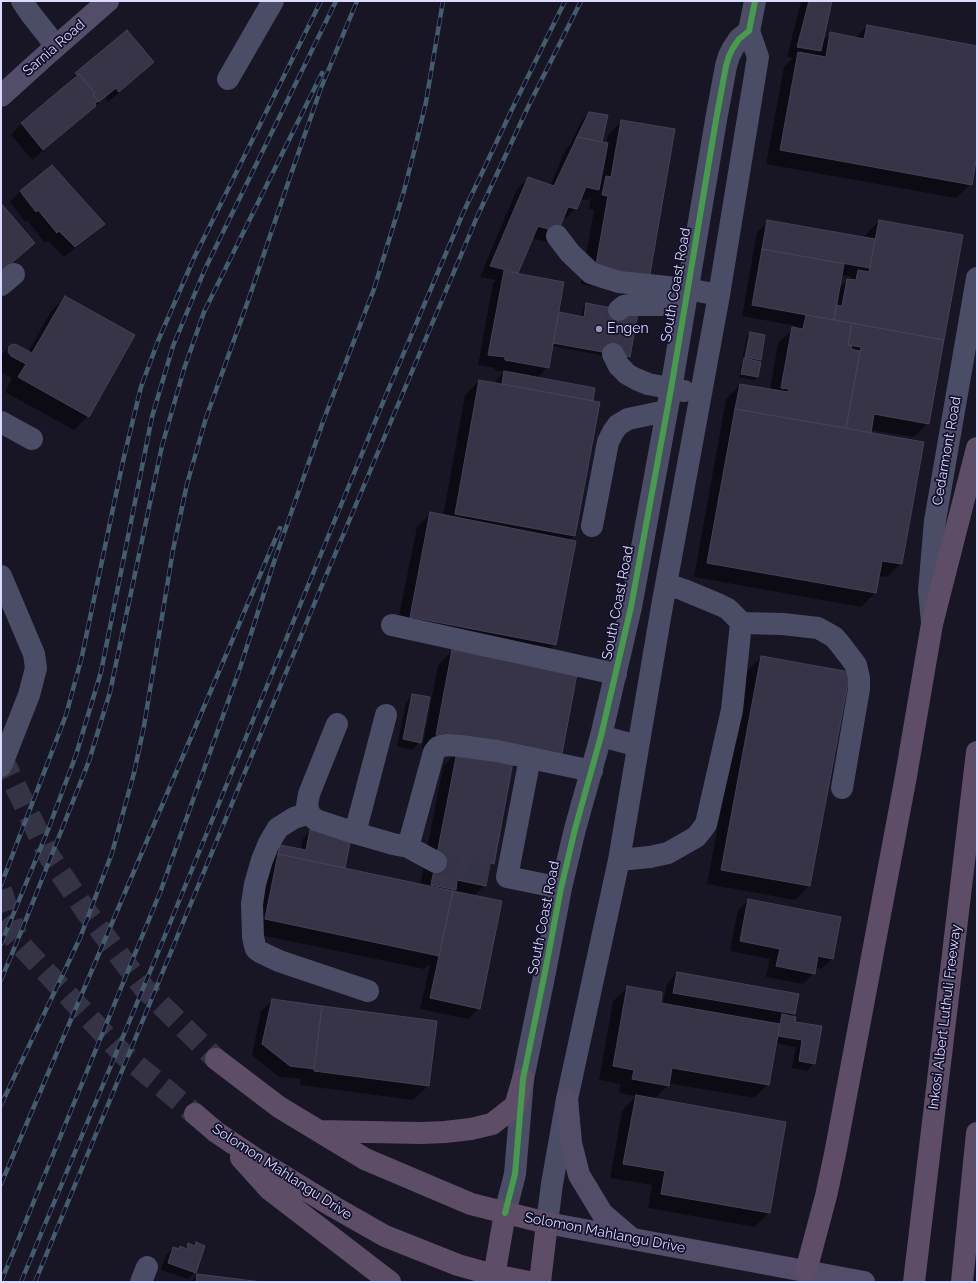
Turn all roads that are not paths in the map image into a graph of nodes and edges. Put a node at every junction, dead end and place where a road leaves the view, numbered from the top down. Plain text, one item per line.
1 (22, 1) edge
2 (108, 1) edge
3 (273, 1) edge
4 (755, 1) edge
5 (749, 31) junction
6 (50, 51) junction
7 (1, 80) edge
8 (228, 80) dead end
9 (1, 96) edge
10 (716, 120) junction
11 (747, 126) junction
12 (703, 193) junction
13 (735, 199) junction
14 (557, 236) dead end
15 (977, 278) edge
16 (719, 295) junction
17 (686, 297) junction
18 (620, 310) dead end
19 (613, 354) tunnel mouth
20 (671, 388) junction
21 (701, 394) junction
22 (666, 411) junction
23 (1, 422) edge
24 (32, 440) dead end
25 (977, 448) edge
26 (592, 526) dead end
27 (1, 576) edge
28 (667, 584) junction
29 (631, 607) junction
30 (661, 612) junction
31 (740, 623) junction
32 (932, 624) junction
33 (392, 625) dead end
34 (616, 674) junction
35 (386, 715) dead end
36 (337, 724) dead end
37 (601, 736) junction
38 (638, 746) junction
39 (977, 752) edge
40 (530, 758) junction
41 (1, 766) edge
42 (592, 771) junction
43 (842, 788) dead end
44 (309, 813) junction
45 (355, 833) junction
46 (408, 847) junction
47 (619, 860) junction
48 (436, 862) tunnel mouth
49 (561, 888) junction
50 (368, 990) dead end
51 (216, 1059) tunnel mouth
52 (523, 1079) junction
53 (567, 1099) junction
54 (195, 1114) tunnel mouth
55 (318, 1131) junction
56 (216, 1132) junction
57 (977, 1133) edge
58 (505, 1213) junction
59 (547, 1223) junction
60 (632, 1238) junction
61 (966, 1238) junction
62 (806, 1271) junction
63 (493, 1278) edge
64 (390, 1282) edge
65 (529, 1282) edge
66 (540, 1282) edge
67 (864, 1282) edge
68 (914, 1282) edge
69 (962, 1282) edge
70 (977, 1282) edge

1 - 6 street
2 - 6 main road, Sarnia Road
3 - 8 street
4 - 5 street
5 - 10 street, South Coast Road
5 - 11 street
6 - 7 main road
6 - 9 main road, Sarnia Road
10 - 11 street
10 - 12 street, South Coast Road
11 - 13 street
12 - 13 street
12 - 17 street, South Coast Road
13 - 16 street
14 - 17 street
15 - 32 street, Cedarmont Road
16 - 17 street
16 - 21 street
17 - 18 street
17 - 20 street, South Coast Road
19 - 20 street
20 - 21 street
20 - 22 street, South Coast Road
21 - 28 street
22 - 26 street
22 - 29 street, South Coast Road
23 - 24 street
25 - 32 highway
27 - 41 street
28 - 30 street
28 - 31 street
29 - 30 street
29 - 34 street, South Coast Road
30 - 38 street
31 - 43 street
31 - 47 street
32 - 62 highway
33 - 34 street
34 - 37 street, South Coast Road
35 - 45 street
36 - 44 street
37 - 38 street
37 - 42 street, South Coast Road
38 - 47 street
39 - 68 highway, Inkosi Albert Luthuli Freeway
40 - 42 street
40 - 46 street
40 - 49 street
42 - 49 street, South Coast Road
44 - 45 street
44 - 50 street
45 - 46 street
46 - 48 street
47 - 53 street
49 - 52 street, South Coast Road
51 - 55 highway, Solomon Mahlangu Drive
52 - 55 highway
52 - 58 street, South Coast Road
53 - 59 street
53 - 60 main road
54 - 56 highway, Solomon Mahlangu Drive
55 - 58 highway, Solomon Mahlangu Drive
56 - 63 highway, Solomon Mahlangu Drive
56 - 64 highway
57 - 61 highway
58 - 59 highway, Solomon Mahlangu Drive
58 - 63 highway, South Coast Road
59 - 60 main road, Solomon Mahlangu Drive
59 - 66 highway
60 - 62 main road, Solomon Mahlangu Drive
61 - 69 highway
61 - 70 highway
62 - 67 main road, Solomon Mahlangu Drive
63 - 65 highway, Solomon Mahlangu Drive

